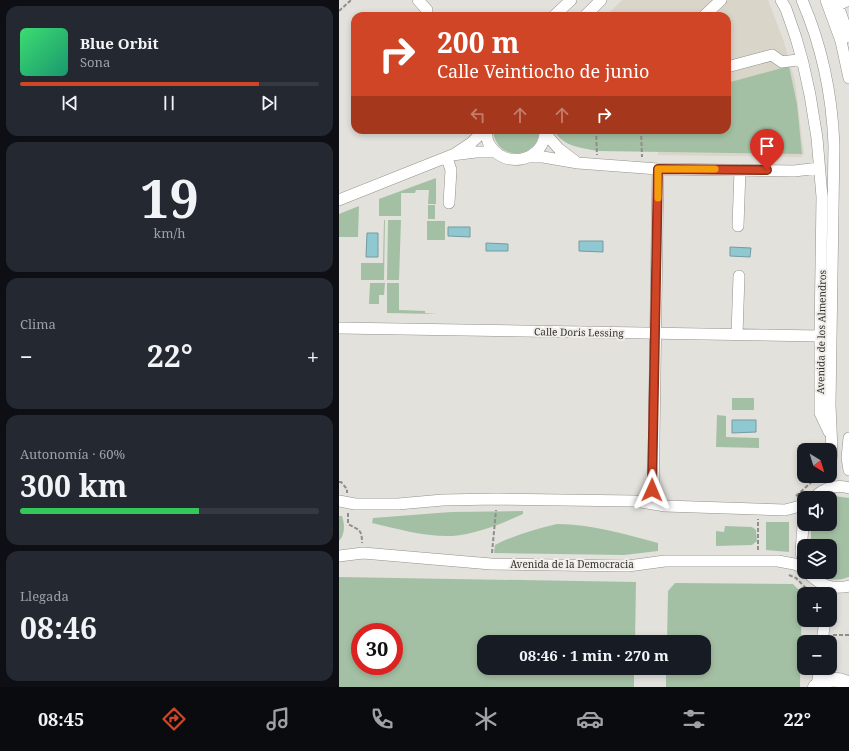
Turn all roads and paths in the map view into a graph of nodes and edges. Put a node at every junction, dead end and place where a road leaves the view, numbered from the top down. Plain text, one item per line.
1 (351, 0) edge
2 (418, 0) edge
3 (571, 0) edge
4 (721, 0) edge
5 (781, 0) edge
6 (802, 0) edge
7 (826, 0) edge
8 (849, 0) edge
9 (595, 2) edge
10 (837, 2) edge
11 (427, 10) dead end
12 (339, 11) edge
13 (558, 12) edge
14 (588, 12) edge
15 (708, 12) edge
16 (849, 37) edge
17 (847, 56) edge
18 (803, 63) junction
19 (731, 66) edge
20 (849, 78) edge
21 (481, 134) edge
22 (486, 134) edge
23 (544, 134) edge
24 (547, 134) edge
25 (597, 134) edge
26 (641, 134) edge
27 (495, 152) junction
28 (597, 156) dead end
29 (449, 157) junction
30 (529, 157) junction
31 (642, 157) dead end
32 (578, 163) junction
33 (819, 168) junction
34 (658, 169) junction
35 (740, 170) junction
36 (339, 200) edge
37 (449, 203) dead end
38 (822, 225) junction
39 (738, 226) dead end
40 (832, 241) junction
41 (739, 276) dead end
42 (339, 328) edge
43 (655, 333) junction
44 (737, 334) junction
45 (820, 336) junction
46 (831, 436) junction
47 (849, 438) edge
48 (831, 443) edge
49 (849, 470) edge
50 (810, 483) edge
51 (826, 483) edge
52 (849, 488) edge
53 (824, 489) joint
54 (790, 498) dead end
55 (497, 499) junction
56 (343, 502) edge
57 (653, 504) junction
58 (797, 507) edge
59 (363, 553) junction
60 (339, 556) edge
61 (491, 564) junction
62 (797, 565) edge
63 (813, 579) edge
64 (849, 586) edge
65 (820, 587) edge
66 (837, 588) edge
67 (818, 675) edge
68 (849, 684) edge
69 (816, 686) edge

1 - 12 path
2 - 11 street
3 - 13 street
4 - 15 street
5 - 18 street, Avenida de los Almendros
6 - 40 street, Avenida de los Almendros
7 - 17 street
8 - 10 street
9 - 14 street
10 - 16 street
17 - 20 street
18 - 19 street
18 - 33 street, Avenida de los Almendros
21 - 29 street
22 - 27 street
23 - 30 street
24 - 32 street
25 - 28 path
26 - 31 path
27 - 29 street
27 - 30 street
29 - 36 street
29 - 37 street
30 - 32 street
32 - 34 street
33 - 35 street
33 - 38 street, Avenida de los Almendros
34 - 35 street
34 - 43 street
35 - 39 street
38 - 40 street
38 - 45 street, Avenida de los Almendros
40 - 46 street, Avenida de los Almendros
41 - 44 street
42 - 43 street, Calle Doris Lessing
43 - 44 street, Calle Doris Lessing
43 - 57 street
44 - 45 street, Calle Doris Lessing
45 - 46 street, Avenida de los Almendros
46 - 48 street, Avenida de los Almendros
47 - 49 street
50 - 54 path
51 - 53 street
52 - 53 street
55 - 56 street
55 - 57 street
55 - 61 path
56 - 59 path
57 - 58 street
59 - 60 street, Avenida de la Democracia
59 - 61 street, Avenida de la Democracia
61 - 62 street, Avenida de la Democracia
63 - 65 street
64 - 66 street
67 - 69 street
68 - 69 main road

